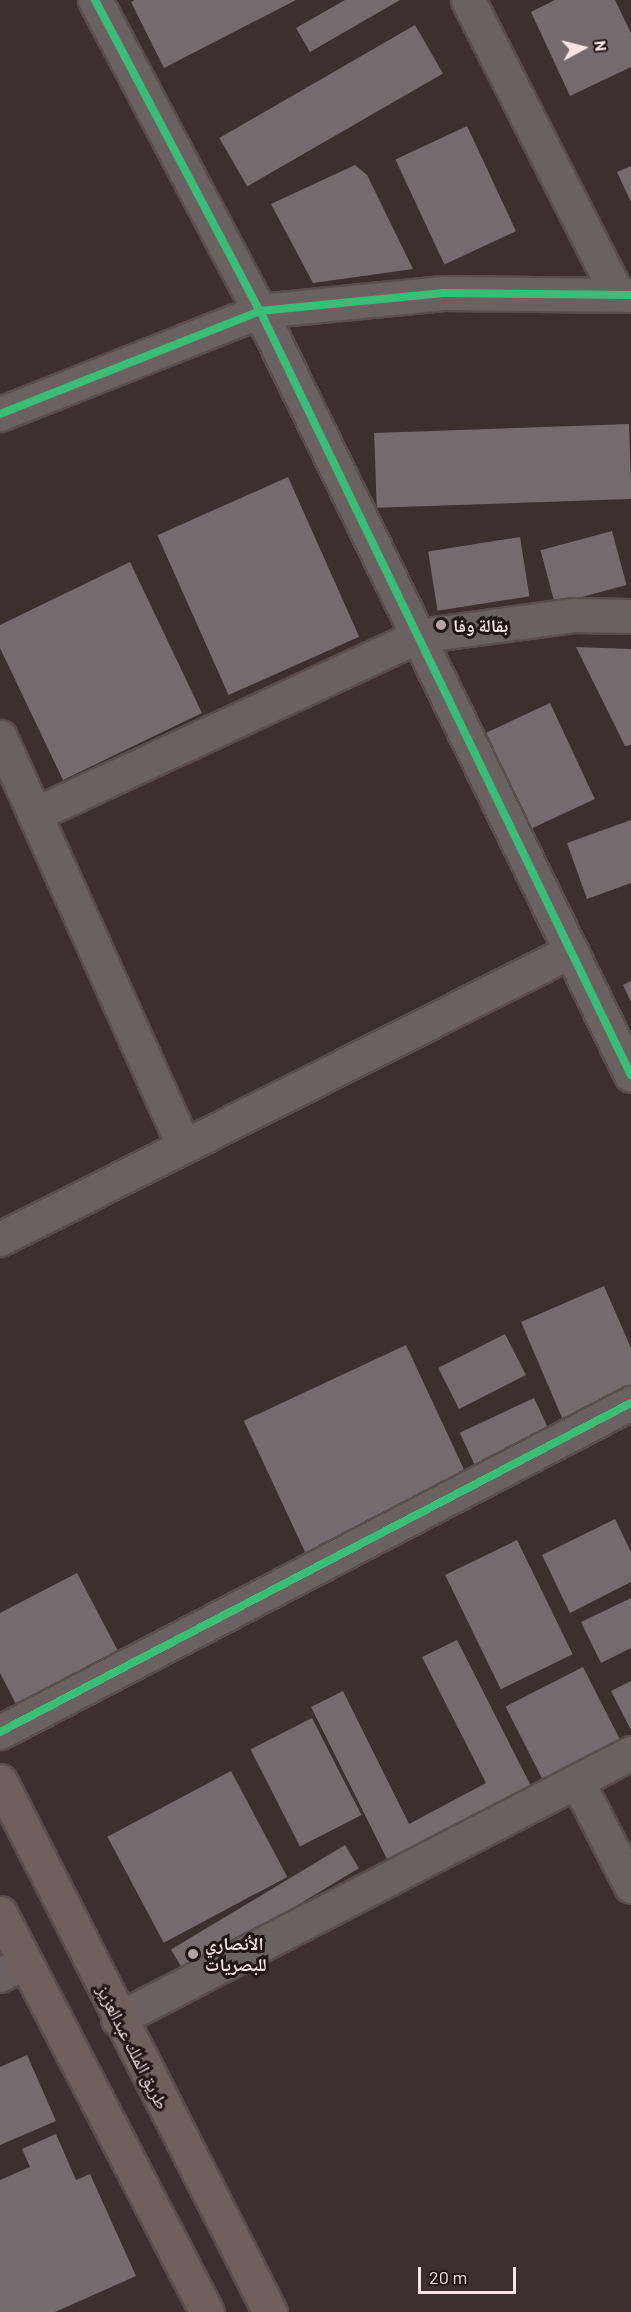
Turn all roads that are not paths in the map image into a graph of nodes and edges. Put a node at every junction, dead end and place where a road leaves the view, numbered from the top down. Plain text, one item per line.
1 (95, 0) edge
2 (468, 0) edge
3 (624, 294) edge
4 (260, 311) junction
5 (0, 414) edge
6 (631, 616) edge
7 (418, 636) junction
8 (0, 737) edge
9 (35, 814) junction
10 (571, 951) junction
11 (631, 1075) edge
12 (184, 1146) junction
13 (0, 1239) edge
14 (631, 1403) edge
15 (0, 1732) edge
16 (631, 1753) edge
17 (0, 1781) edge
18 (577, 1781) junction
19 (631, 1886) edge
20 (0, 1913) edge
21 (12, 1969) edge
22 (118, 2019) junction
23 (207, 2312) edge
24 (270, 2312) edge

1 - 4 street
2 - 3 street
3 - 4 street
4 - 5 street
4 - 7 street
6 - 7 street
7 - 9 street
7 - 10 street
8 - 9 street
9 - 12 street
10 - 11 street
10 - 12 street
12 - 13 street
14 - 15 street
16 - 18 street
17 - 22 highway, طريق الملك عبدالعزيز
18 - 19 street
18 - 22 street
20 - 21 highway
21 - 23 highway
22 - 24 highway, طريق الملك عبدالعزيز

